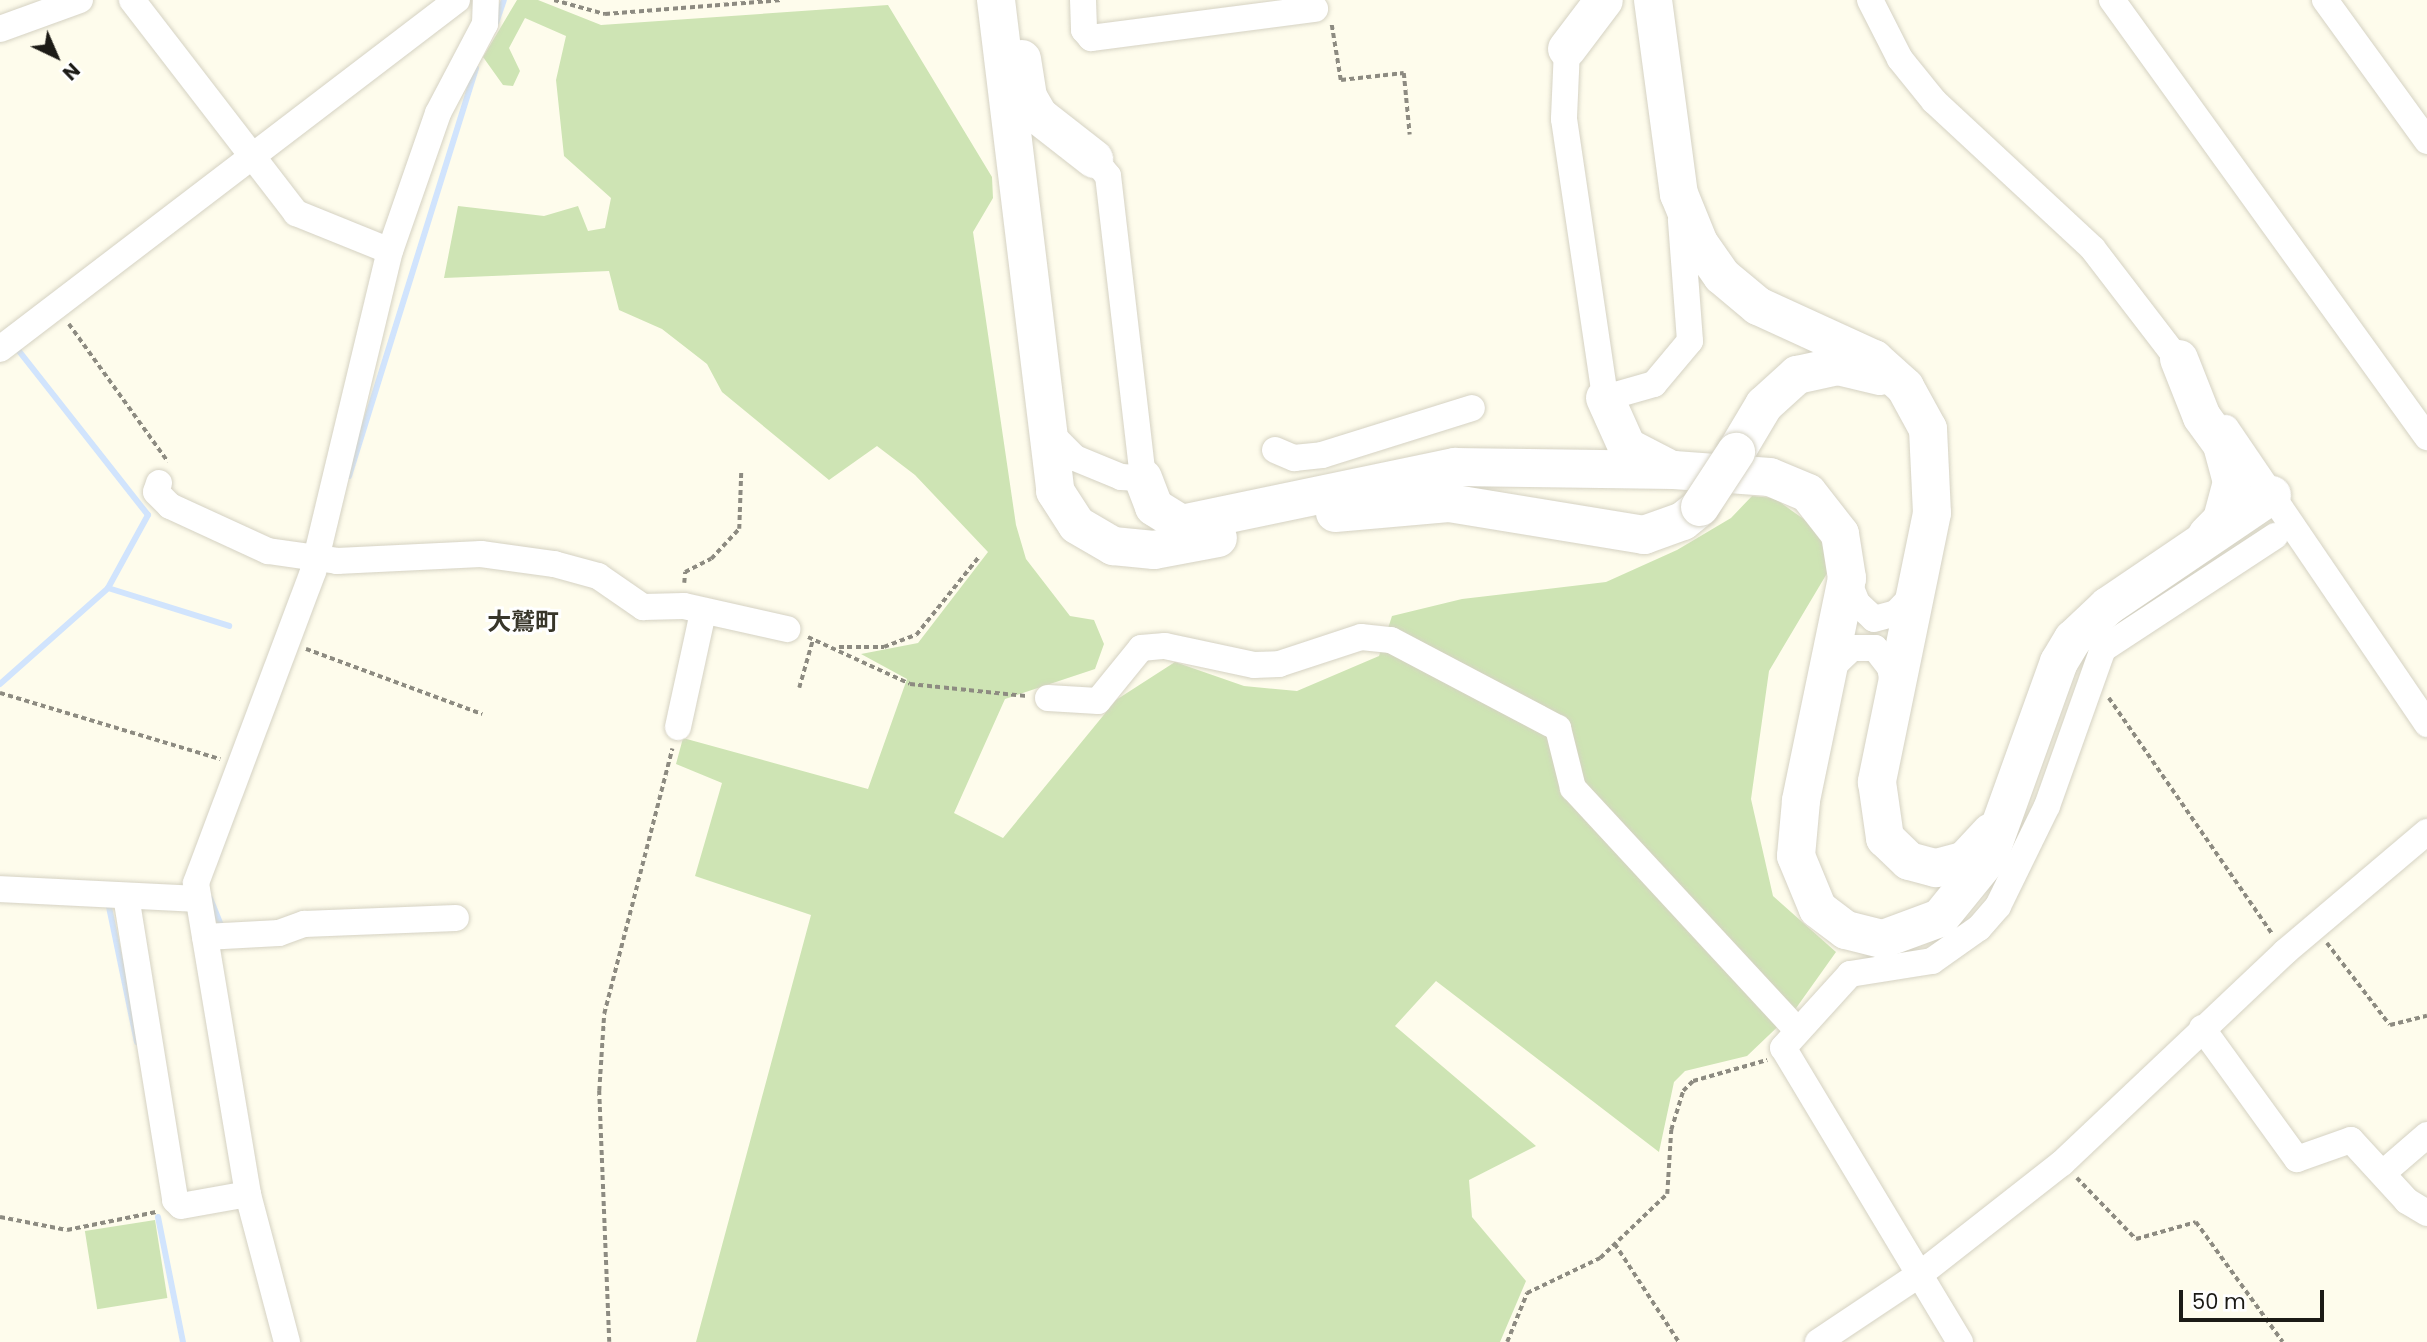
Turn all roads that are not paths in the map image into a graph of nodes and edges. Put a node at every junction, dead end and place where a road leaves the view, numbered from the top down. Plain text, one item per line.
1 (80, 0) edge
2 (132, 0) edge
3 (457, 0) edge
4 (486, 0) edge
5 (996, 0) edge
6 (1016, 0) edge
7 (1083, 0) edge
8 (1604, 0) edge
9 (1653, 0) edge
10 (1870, 0) edge
11 (2112, 0) edge
12 (2325, 0) edge
13 (1315, 9) road end
14 (0, 29) edge
15 (1567, 49) joint
16 (2427, 141) edge
17 (1094, 159) joint
18 (249, 160) junction
19 (1679, 194) junction
20 (390, 251) junction
21 (0, 349) edge
22 (2179, 359) junction
23 (1605, 398) junction
24 (1472, 408) dead end
25 (1919, 409) junction
26 (1044, 427) junction
27 (2427, 437) edge
28 (1275, 450) dead end
29 (1674, 470) junction
30 (1143, 478) junction
31 (159, 483) road end
32 (2276, 501) junction
33 (2275, 536) dead end
34 (2196, 547) junction
35 (317, 556) junction
36 (1847, 578) junction
37 (1915, 593) junction
38 (693, 609) junction
39 (787, 629) road end
40 (1828, 671) junction
41 (1895, 689) junction
42 (1048, 698) road end
43 (2427, 724) edge
44 (678, 727) road end
45 (2013, 803) junction
46 (2427, 832) edge
47 (0, 889) edge
48 (126, 896) junction
49 (196, 899) junction
50 (456, 918) dead end
51 (205, 937) junction
52 (2202, 1028) junction
53 (1790, 1039) junction
54 (2427, 1135) edge
55 (2383, 1173) junction
56 (248, 1194) junction
57 (2417, 1207) edge
58 (1923, 1272) junction
59 (287, 1342) edge
60 (1818, 1342) edge
61 (1960, 1342) edge

1 - 14 street
2 - 18 street
3 - 18 street
4 - 20 street
5 - 26 highway
6 - 17 highway
7 - 13 street
8 - 15 highway
9 - 19 highway
10 - 22 street
11 - 27 street
12 - 16 street
15 - 23 street
17 - 30 street
18 - 20 street
18 - 21 street
19 - 23 street
19 - 25 highway
20 - 35 street
22 - 32 street
22 - 34 highway
23 - 29 highway
24 - 28 street
25 - 26 highway, bridge
25 - 37 highway
26 - 30 street
29 - 30 highway
29 - 36 highway
31 - 35 street
32 - 34 highway
32 - 43 street
33 - 53 street
34 - 45 highway
35 - 38 street
35 - 49 street
36 - 37 street
36 - 40 highway
37 - 41 highway
38 - 39 street
38 - 44 street
40 - 41 street
40 - 45 highway
41 - 45 highway
42 - 53 street
46 - 52 street
47 - 48 street
48 - 49 street
48 - 56 street
49 - 51 street
50 - 51 street
51 - 56 street
52 - 55 street
52 - 58 street
53 - 58 street
54 - 55 street
55 - 57 street
56 - 59 street
58 - 60 street
58 - 61 street

